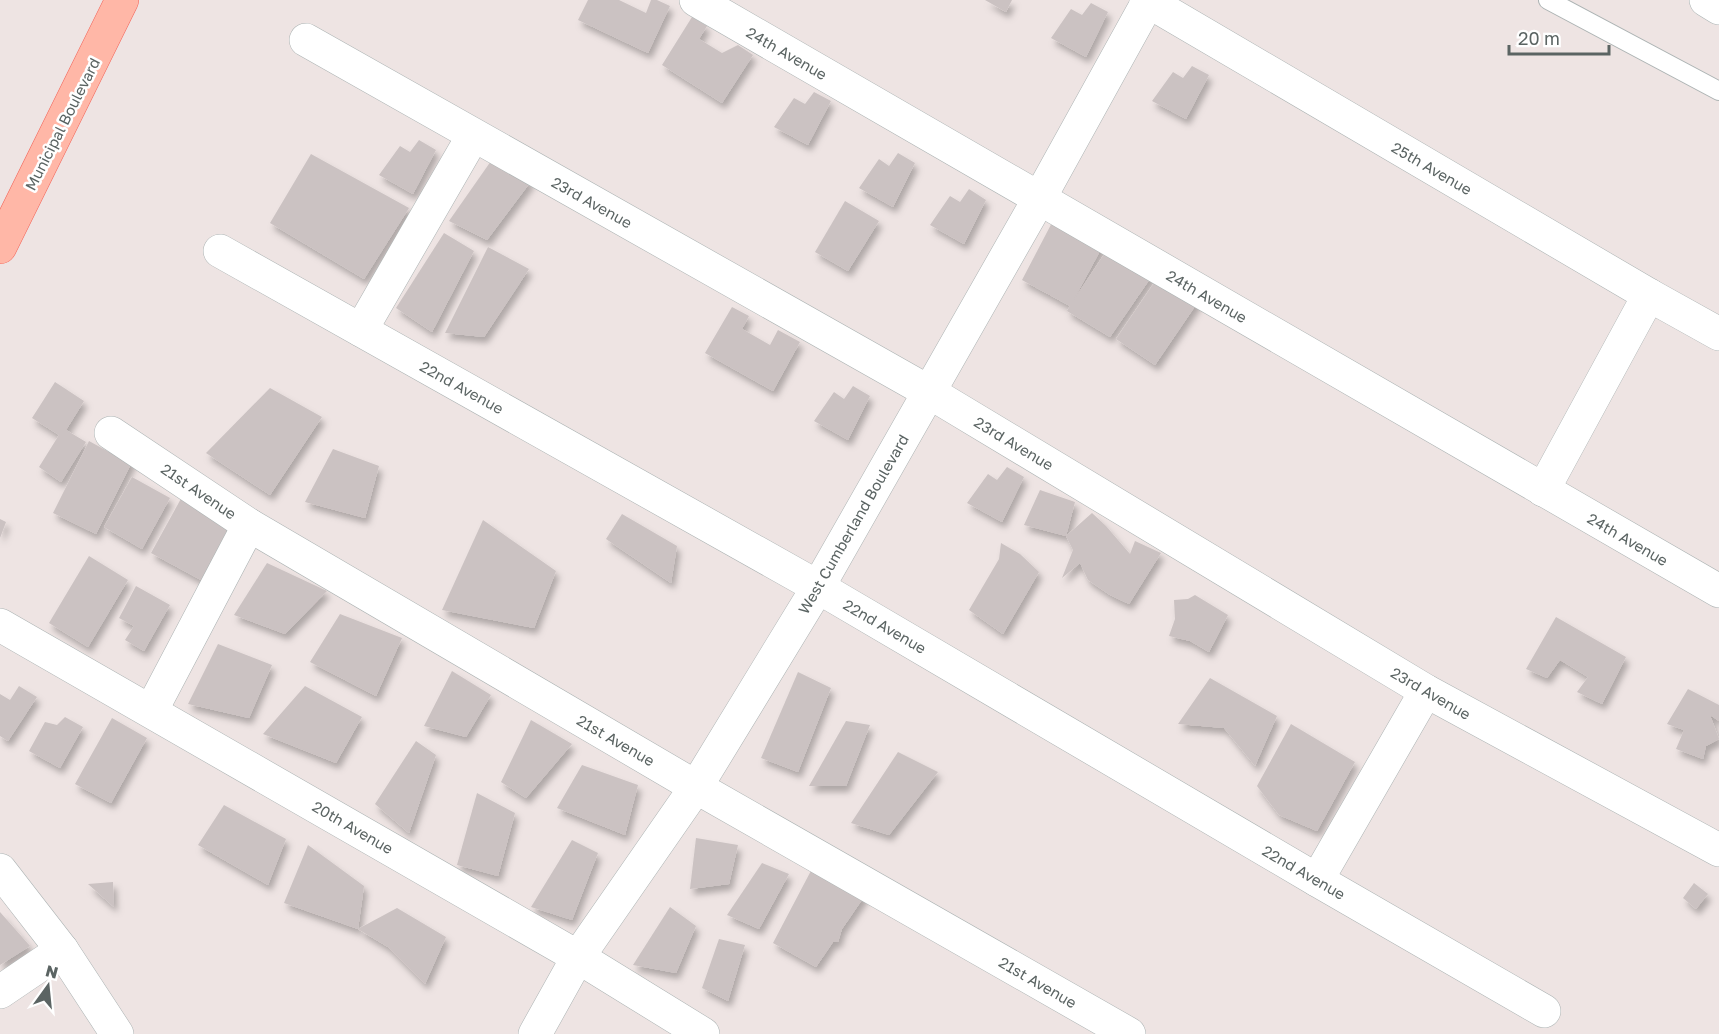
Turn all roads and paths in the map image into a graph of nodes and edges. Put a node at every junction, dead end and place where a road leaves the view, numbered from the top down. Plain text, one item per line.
1 (122, 0) edge
2 (696, 0) edge
3 (1148, 0) edge
4 (1548, 0) edge
5 (1706, 0) edge
6 (1719, 8) edge
7 (306, 40) dead end
8 (1719, 91) edge
9 (473, 136) junction
10 (1039, 199) junction
11 (0, 247) edge
12 (220, 251) dead end
13 (1649, 295) junction
14 (361, 330) junction
15 (1719, 334) edge
16 (929, 392) junction
17 (111, 433) dead end
18 (1544, 490) junction
19 (249, 525) junction
20 (818, 586) junction
21 (1719, 591) edge
22 (0, 625) edge
23 (1426, 691) junction
24 (151, 711) junction
25 (696, 787) junction
26 (1719, 850) edge
27 (0, 870) edge
28 (1317, 880) junction
29 (62, 950) junction
30 (578, 957) junction
31 (0, 992) edge
32 (1544, 1011) dead end
33 (117, 1034) edge
34 (535, 1034) edge
35 (703, 1034) edge
36 (1129, 1034) edge

1 - 11 main road, Municipal Boulevard
2 - 10 street, 24th Avenue
3 - 10 street, West Cumberland Boulevard
3 - 13 street, 25th Avenue
4 - 8 lane
5 - 6 street
7 - 9 street, 23rd Avenue
9 - 14 street
9 - 16 street, 23rd Avenue
10 - 16 street, West Cumberland Boulevard
10 - 18 street, 24th Avenue
12 - 14 street, 22nd Avenue
13 - 15 street, 25th Avenue
13 - 18 street
14 - 20 street, 22nd Avenue
16 - 20 street, West Cumberland Boulevard
16 - 23 street, 23rd Avenue
17 - 19 street, 21st Avenue
18 - 21 street, 24th Avenue
19 - 24 street
19 - 25 street, 21st Avenue
20 - 25 street, West Cumberland Boulevard
20 - 28 street, 22nd Avenue
22 - 24 street, 20th Avenue
23 - 26 street, 23rd Avenue
23 - 28 street
24 - 30 street, 20th Avenue
25 - 30 street, West Cumberland Boulevard
25 - 36 street, 21st Avenue
27 - 29 street
28 - 32 street, 22nd Avenue
29 - 31 street
29 - 33 street
30 - 34 street, West Cumberland Boulevard
30 - 35 street, 20th Avenue

